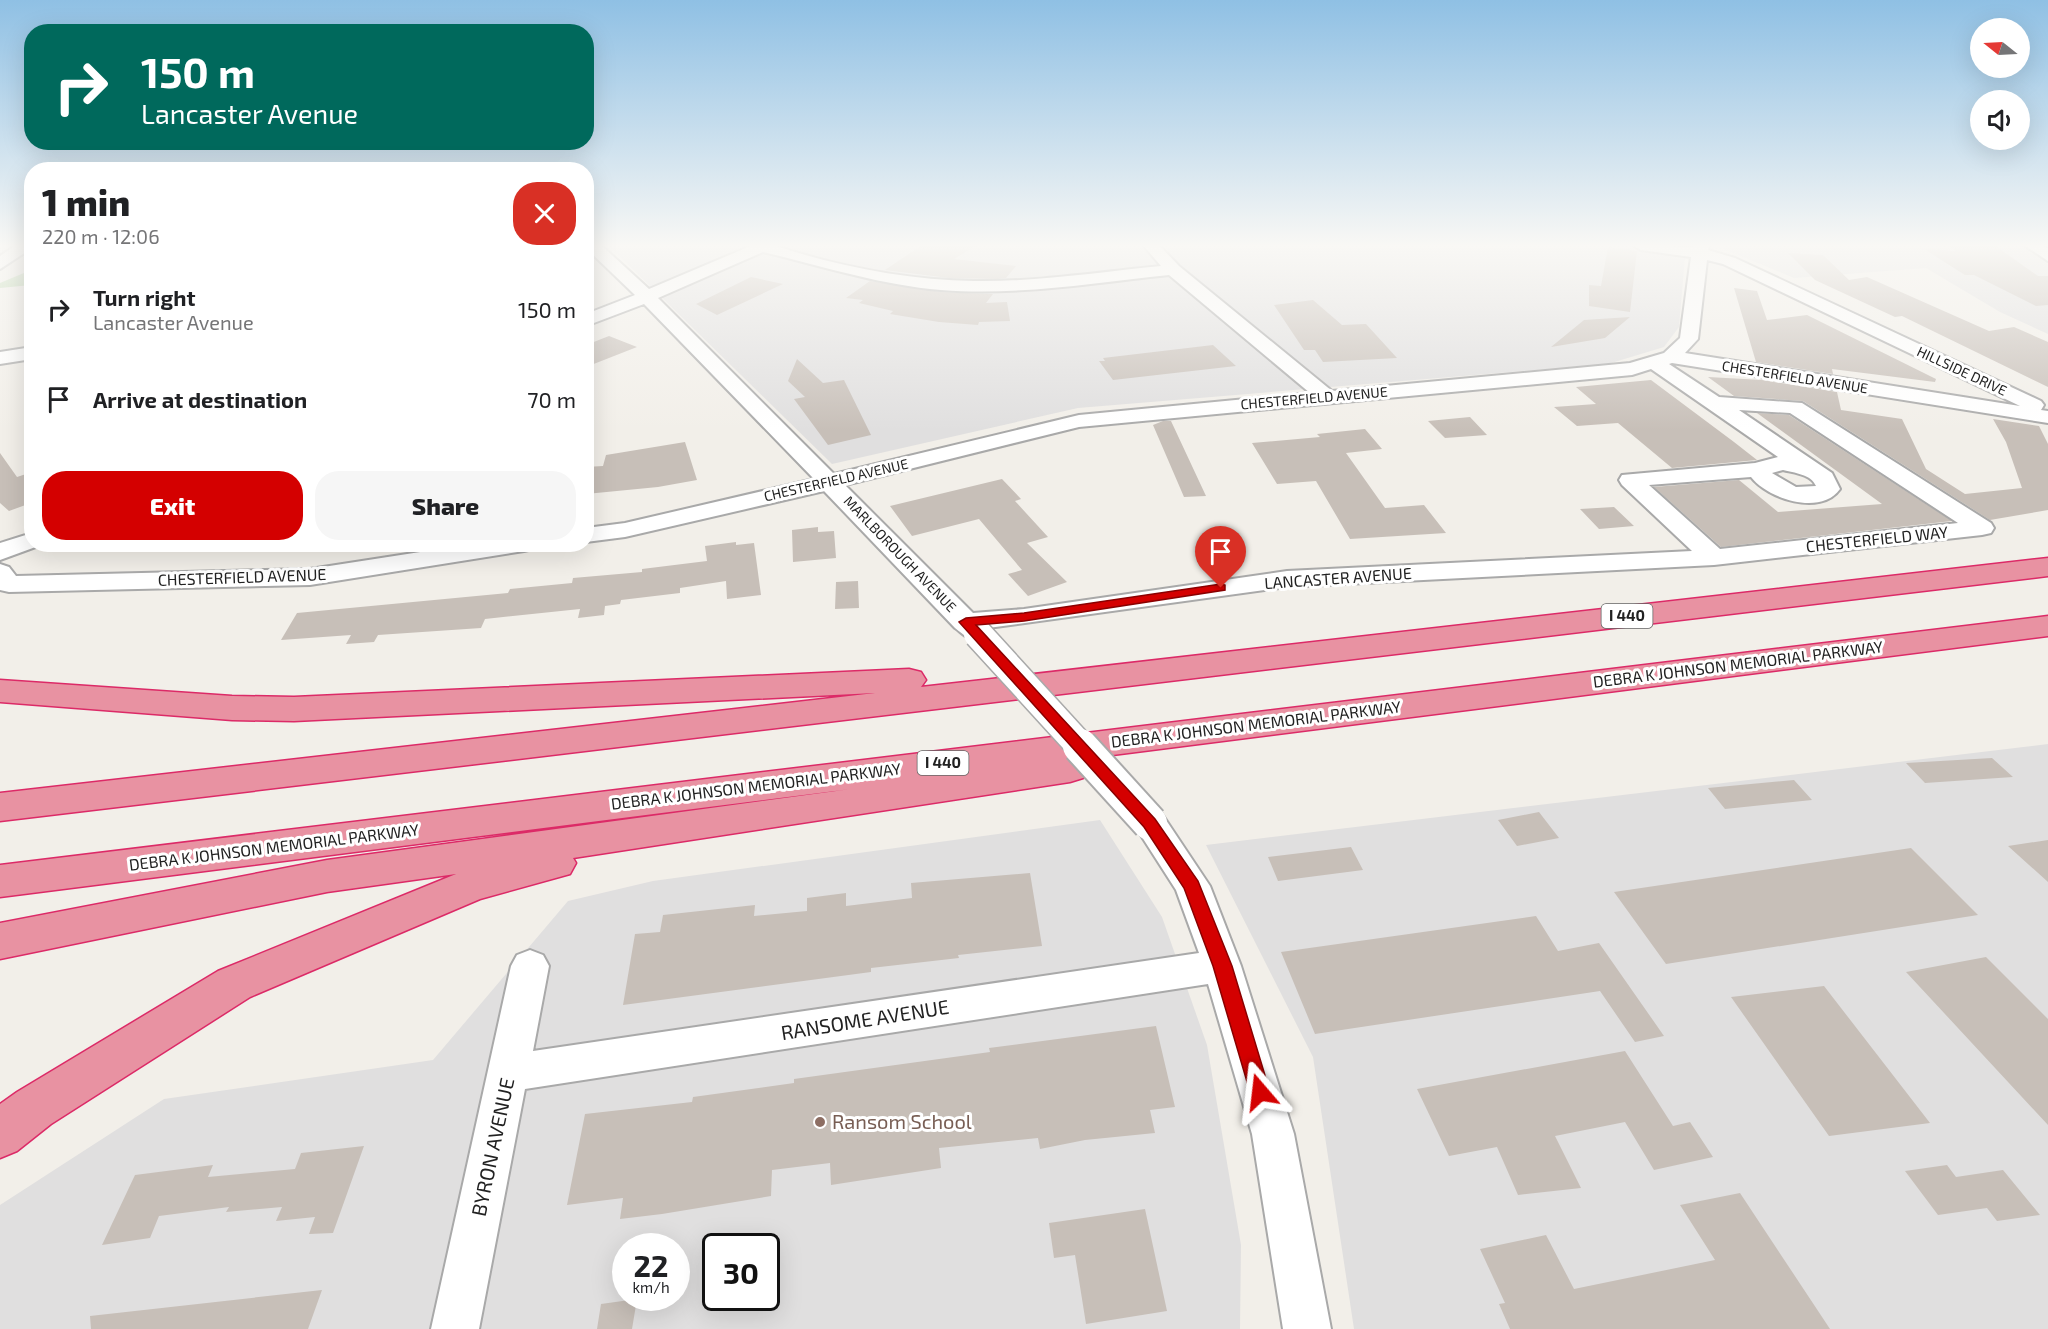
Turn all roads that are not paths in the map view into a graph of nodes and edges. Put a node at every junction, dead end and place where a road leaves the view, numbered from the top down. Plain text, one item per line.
1 (622, 307) edge
2 (658, 307) edge
3 (1218, 307) edge
4 (1693, 307) edge
5 (1826, 307) edge
6 (594, 318) edge
7 (24, 354) edge
8 (0, 358) edge
9 (1663, 360) junction
10 (1327, 397) junction
11 (1713, 403) junction
12 (2048, 412) edge
13 (2048, 417) edge
14 (831, 482) junction
15 (594, 534) edge
16 (24, 543) edge
17 (0, 552) edge
18 (472, 552) edge
19 (1714, 557) junction
20 (2048, 567) edge
21 (0, 572) edge
22 (2048, 626) edge
23 (972, 628) junction
24 (1886, 646) junction
25 (1206, 666) junction
26 (0, 692) edge
27 (232, 708) junction
28 (0, 709) edge
29 (0, 807) edge
30 (703, 825) junction
31 (0, 881) edge
32 (0, 941) edge
33 (530, 966) dead end
34 (1222, 966) junction
35 (508, 1073) junction
36 (0, 1134) edge
37 (455, 1329) edge
38 (1307, 1329) edge

1 - 6 street
2 - 14 street, MARLBOROUGH AVENUE
3 - 10 street
4 - 9 street
5 - 12 street, HILLSIDE DRIVE
7 - 8 street
9 - 10 street, CHESTERFIELD AVENUE
9 - 11 street
9 - 13 street, CHESTERFIELD AVENUE
10 - 14 street, CHESTERFIELD AVENUE
11 - 19 street
11 - 19 street, CHESTERFIELD WAY
14 - 15 street, CHESTERFIELD AVENUE
14 - 23 street, MARLBOROUGH AVENUE
16 - 17 street
18 - 21 street, CHESTERFIELD AVENUE
19 - 23 street, LANCASTER AVENUE
20 - 25 highway, I 440
22 - 24 highway, DEBRA K JOHNSON MEMORIAL PARKWAY / I 440
23 - 34 street, MARLBOROUGH AVENUE, bridge
24 - 30 highway
24 - 31 highway, DEBRA K JOHNSON MEMORIAL PARKWAY / I 440
25 - 27 highway
25 - 29 highway, I 440
26 - 27 highway
27 - 28 highway
30 - 32 highway
30 - 36 highway
33 - 35 street, BYRON AVENUE
34 - 35 street, RANSOME AVENUE
34 - 38 street, MARLBOROUGH AVENUE
35 - 37 street, BYRON AVENUE

